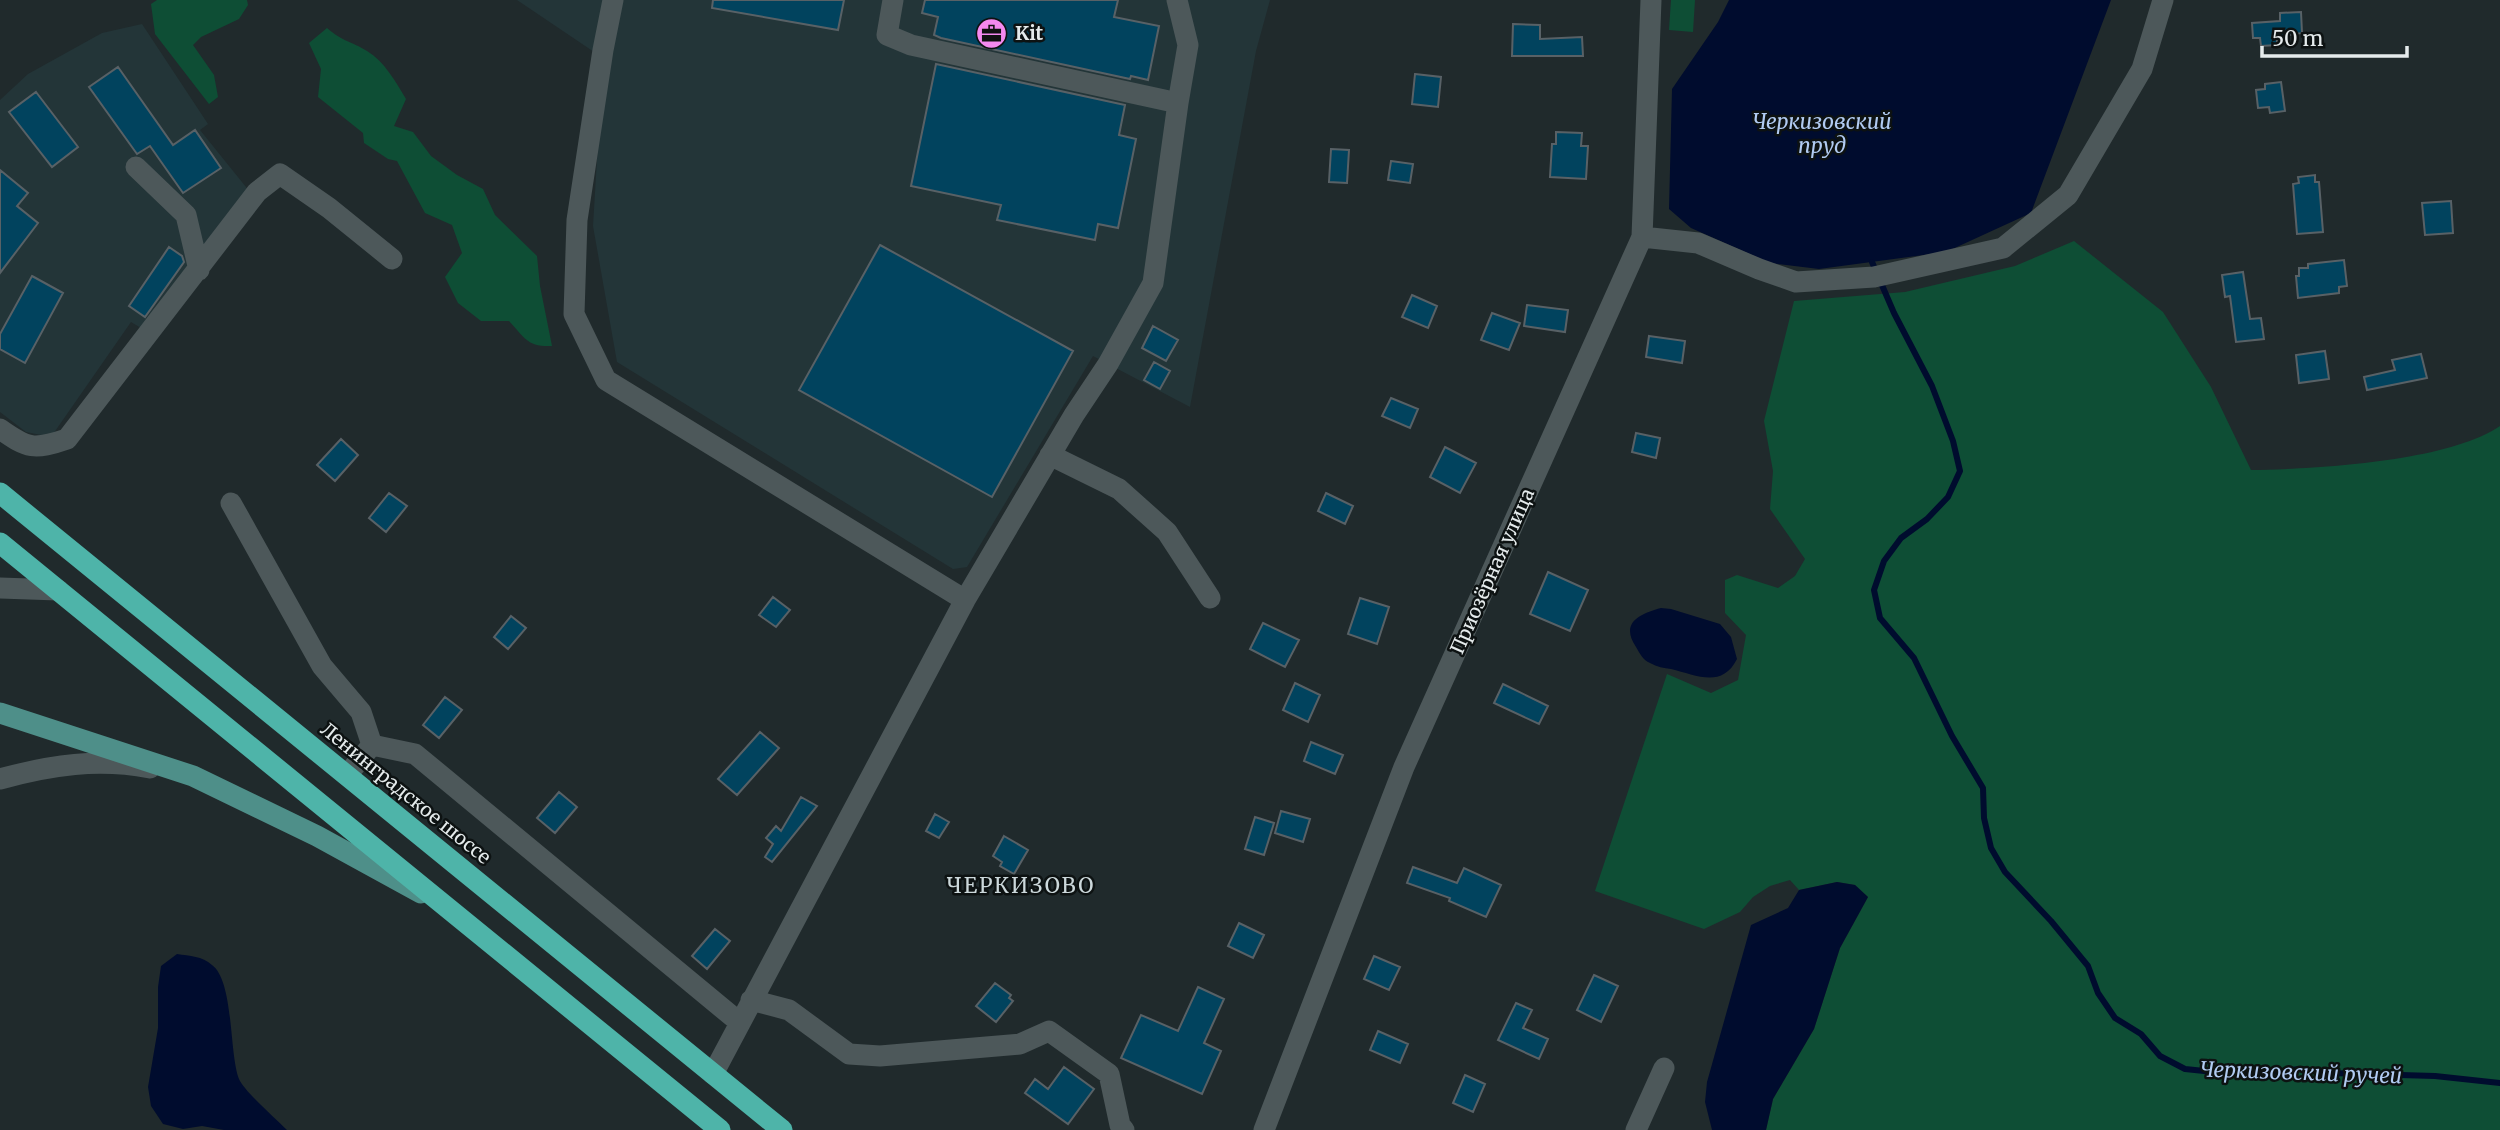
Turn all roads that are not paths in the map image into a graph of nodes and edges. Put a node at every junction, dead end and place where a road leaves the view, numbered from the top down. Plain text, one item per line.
1 (613, 0) edge
2 (893, 0) edge
3 (1177, 0) edge
4 (1651, 0) edge
5 (2163, 0) edge
6 (1178, 103) junction
7 (136, 167) dead end
8 (1642, 237) junction
9 (392, 260) dead end
10 (199, 270) junction
11 (0, 429) edge
12 (1050, 455) junction
13 (0, 493) edge
14 (231, 503) dead end
15 (0, 543) edge
16 (0, 588) edge
17 (58, 590) junction
18 (1210, 598) dead end
19 (965, 600) junction
20 (0, 713) edge
21 (372, 745) junction
22 (347, 775) junction
23 (194, 776) junction
24 (0, 779) edge
25 (450, 909) junction
26 (751, 1000) junction
27 (739, 1022) junction
28 (1664, 1068) dead end
29 (713, 1074) junction
30 (720, 1130) edge
31 (782, 1130) edge
32 (1124, 1130) edge
33 (1264, 1130) edge
34 (1636, 1130) edge

1 - 19 street
2 - 6 street
3 - 6 street
4 - 8 street, Приозёрная улица
5 - 8 street
6 - 12 street
7 - 10 street
8 - 33 street, Приозёрная улица
9 - 10 street
10 - 11 street
12 - 18 street
12 - 19 street
13 - 22 highway, Ленинградское шоссе
14 - 21 street
15 - 17 highway
16 - 17 street
17 - 25 highway
19 - 26 street
20 - 23 main road
21 - 22 street
21 - 27 street
22 - 29 highway, Ленинградское шоссе
23 - 24 street
23 - 25 main road
25 - 30 highway
26 - 27 street
26 - 32 street
27 - 29 street
28 - 34 street
29 - 31 highway, Ленинградское шоссе

